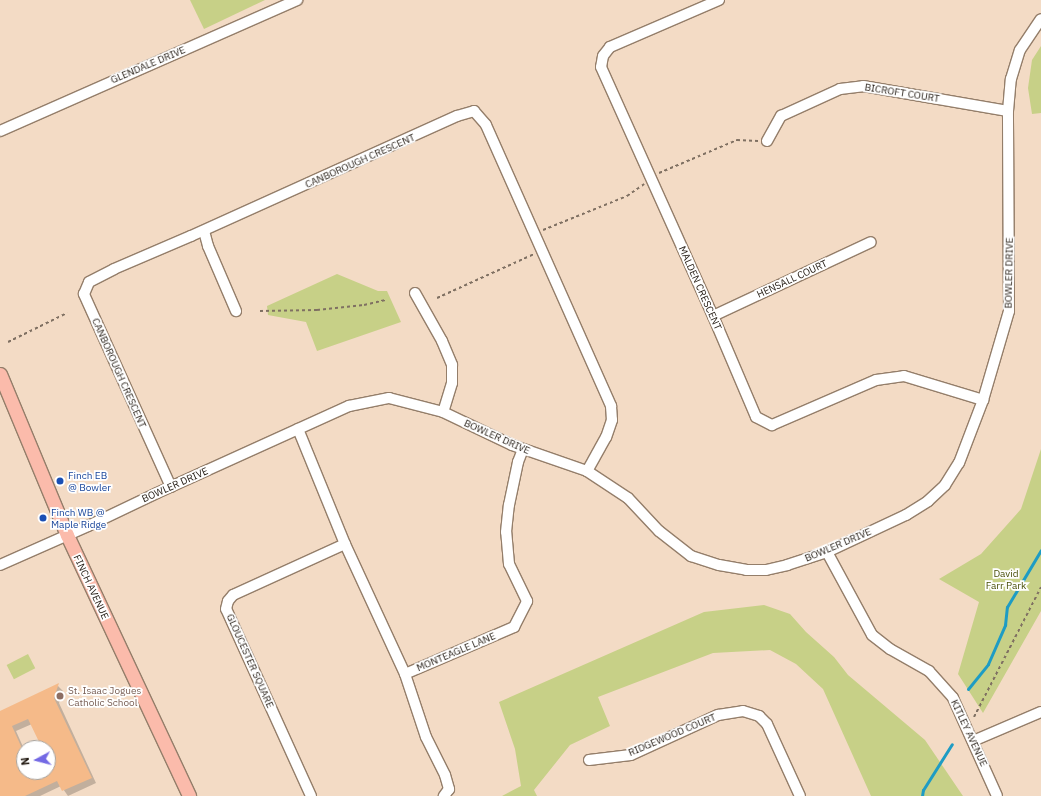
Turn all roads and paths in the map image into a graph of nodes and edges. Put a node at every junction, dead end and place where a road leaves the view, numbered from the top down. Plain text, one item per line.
1 (297, 0) edge
2 (719, 0) edge
3 (1041, 19) edge
4 (1008, 111) junction
5 (0, 131) edge
6 (767, 141) dead end
7 (204, 231) junction
8 (872, 242) dead end
9 (542, 251) junction
10 (415, 293) dead end
11 (437, 298) dead end
12 (386, 300) dead end
13 (236, 311) dead end
14 (260, 311) dead end
15 (67, 313) dead end
16 (713, 316) junction
17 (8, 342) dead end
18 (0, 374) edge
19 (983, 400) junction
20 (443, 412) junction
21 (298, 429) junction
22 (523, 449) junction
23 (587, 471) junction
24 (171, 487) junction
25 (67, 535) junction
26 (345, 544) junction
27 (827, 552) junction
28 (0, 565) edge
29 (1041, 587) edge
30 (405, 674) junction
31 (1041, 712) edge
32 (974, 717) dead end
33 (973, 741) junction
34 (589, 760) dead end
35 (189, 796) edge
36 (311, 796) edge
37 (444, 796) edge
38 (800, 796) edge
39 (997, 796) edge

1 - 5 street, GLENDALE DRIVE
2 - 16 street, MALDEN CRESCENT
3 - 4 street, BOWLER DRIVE
4 - 6 street, BICROFT COURT
4 - 19 street, BOWLER DRIVE
7 - 9 street, CANBOROUGH CRESCENT
7 - 13 street
7 - 24 street, CANBOROUGH CRESCENT
8 - 16 street, HENSALL COURT
9 - 11 path
9 - 23 street, CANBOROUGH CRESCENT
10 - 20 street
12 - 14 path
15 - 17 path
16 - 19 street, MALDEN CRESCENT
18 - 25 main road, FINCH AVENUE
19 - 27 street, BOWLER DRIVE
20 - 21 street, BOWLER DRIVE
20 - 22 street, BOWLER DRIVE
21 - 24 street, BOWLER DRIVE
21 - 26 street, MONTEAGLE LANE
22 - 23 street, BOWLER DRIVE
22 - 30 street, MONTEAGLE LANE
23 - 27 street, BOWLER DRIVE
24 - 25 street, BOWLER DRIVE
25 - 28 street, BOWLER DRIVE
25 - 35 main road, FINCH AVENUE
26 - 30 street, MONTEAGLE LANE
26 - 36 street, GLOUCESTER SQUARE
27 - 33 street, KITLEY AVENUE
29 - 32 path
30 - 37 street
31 - 33 street
33 - 39 street, KITLEY AVENUE
34 - 38 street, RIDGEWOOD COURT

